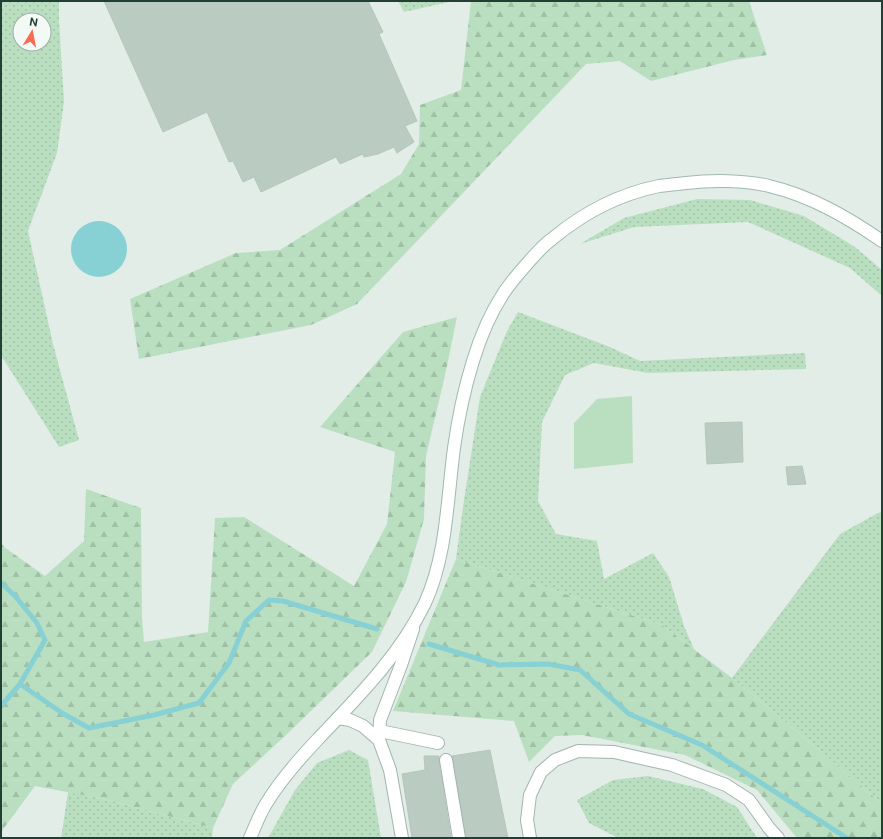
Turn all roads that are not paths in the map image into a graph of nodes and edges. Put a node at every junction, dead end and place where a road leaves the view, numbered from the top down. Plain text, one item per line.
1 (882, 241) edge
2 (414, 624) junction
3 (338, 718) junction
4 (380, 736) junction
5 (438, 743) dead end
6 (446, 760) dead end
7 (250, 838) edge
8 (402, 838) edge
9 (459, 838) edge
10 (530, 838) edge
11 (778, 838) edge

1 - 2 main road
2 - 3 main road
2 - 4 main road
3 - 4 main road
3 - 7 main road
4 - 5 main road
4 - 8 main road
6 - 9 main road
10 - 11 main road

